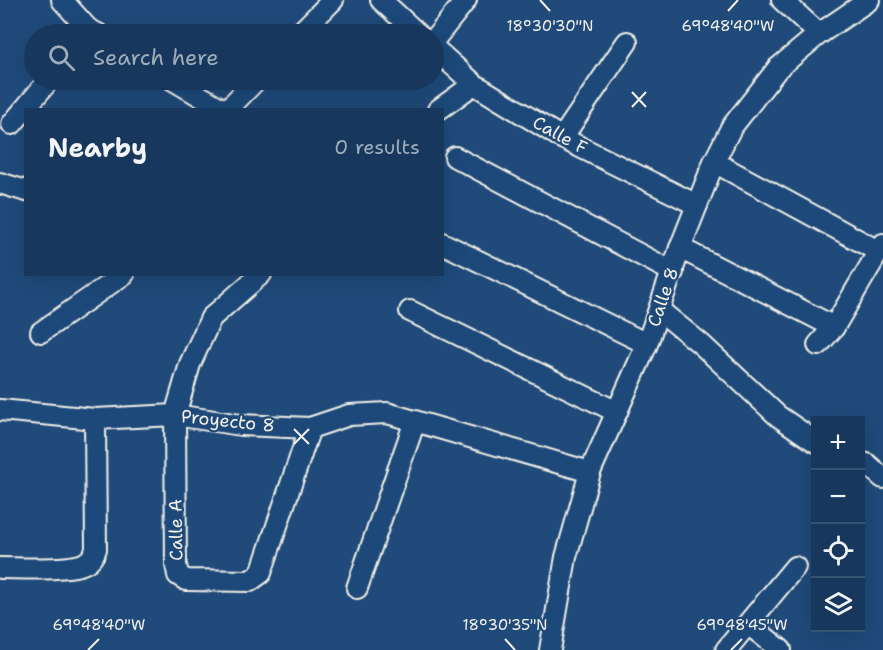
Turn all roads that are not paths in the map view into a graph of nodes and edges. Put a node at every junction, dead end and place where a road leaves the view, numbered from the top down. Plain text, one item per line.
1 (62, 0) edge
2 (333, 0) edge
3 (381, 0) edge
4 (466, 0) edge
5 (782, 0) edge
6 (869, 0) edge
7 (82, 24) edge
8 (309, 24) edge
9 (407, 24) edge
10 (444, 28) edge
11 (819, 34) junction
12 (627, 42) dead end
13 (444, 57) edge
14 (474, 84) junction
15 (41, 90) edge
16 (190, 90) edge
17 (246, 90) edge
18 (25, 108) edge
19 (222, 108) edge
20 (227, 108) edge
21 (441, 108) edge
22 (24, 110) edge
23 (12, 124) dead end
24 (562, 138) junction
25 (455, 157) dead end
26 (714, 162) junction
27 (0, 183) edge
28 (24, 189) edge
29 (697, 205) junction
30 (444, 244) edge
31 (680, 248) junction
32 (881, 248) edge
33 (673, 272) junction
34 (121, 276) edge
35 (259, 276) edge
36 (659, 310) junction
37 (410, 311) dead end
38 (834, 327) junction
39 (41, 332) dead end
40 (646, 345) junction
41 (818, 345) dead end
42 (0, 410) edge
43 (617, 412) junction
44 (175, 415) junction
45 (94, 419) junction
46 (415, 421) junction
47 (310, 428) junction
48 (811, 439) edge
49 (865, 463) edge
50 (590, 472) junction
51 (883, 478) edge
52 (795, 567) dead end
53 (0, 568) edge
54 (357, 588) dead end
55 (748, 624) junction
56 (550, 650) edge
57 (726, 650) edge
58 (781, 650) edge

1 - 7 street
2 - 8 street
3 - 9 street
4 - 10 street
5 - 11 street
6 - 11 street, Calle 8
11 - 26 street, Calle 8
12 - 24 street
13 - 14 street, Calle F
14 - 21 street
14 - 24 street, Calle F
15 - 18 street
16 - 19 street
17 - 20 street
22 - 23 street
24 - 29 street, Calle F
25 - 33 street
26 - 29 street, Calle 8
26 - 32 street
27 - 28 street
29 - 31 street, Calle 8
30 - 40 street
31 - 33 street, Calle 8
31 - 38 street
32 - 38 street
33 - 36 street, Calle 8
34 - 39 street
35 - 44 street, Calle A
36 - 40 street, Calle 8
36 - 48 street
37 - 43 street
38 - 41 street
40 - 43 street, Calle 8
42 - 45 street, Proyecto 8
43 - 50 street, Calle 8
44 - 45 street, Proyecto 8
44 - 47 street, Proyecto 8
44 - 47 street, Calle A
45 - 53 street
46 - 47 street, Proyecto 8
46 - 50 street, Proyecto 8
46 - 54 street
49 - 51 street
50 - 56 street, Calle 8
52 - 55 street
55 - 57 street
55 - 58 street

